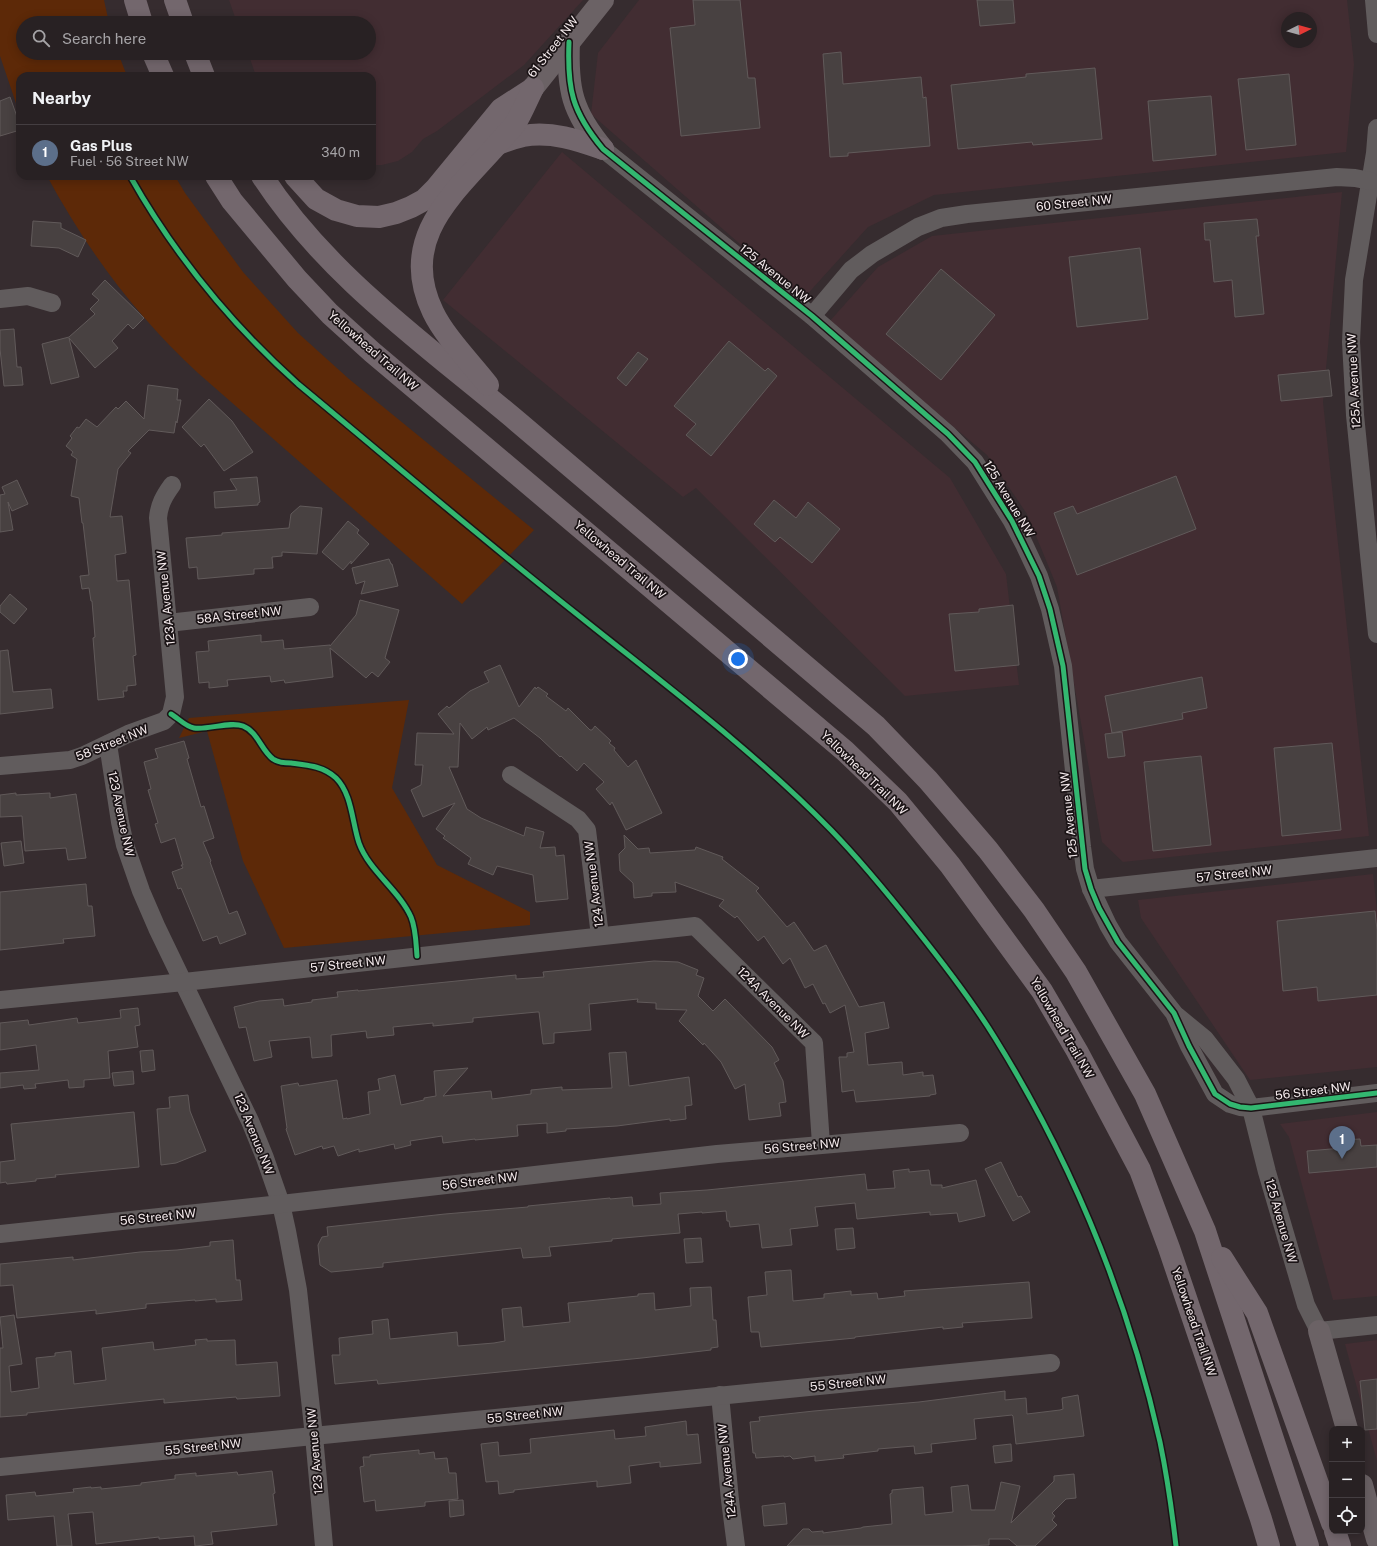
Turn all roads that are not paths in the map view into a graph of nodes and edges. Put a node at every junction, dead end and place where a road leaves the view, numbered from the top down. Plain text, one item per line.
1 (175, 0) edge
2 (604, 0) edge
3 (1374, 0) edge
4 (135, 1) edge
5 (140, 16) edge
6 (181, 16) edge
7 (1377, 34) edge
8 (569, 42) junction
9 (156, 60) edge
10 (198, 60) edge
11 (160, 72) edge
12 (202, 72) edge
13 (533, 88) junction
14 (1377, 128) edge
15 (496, 145) junction
16 (603, 149) junction
17 (219, 180) edge
18 (265, 180) edge
19 (299, 180) edge
20 (1370, 181) junction
21 (0, 299) edge
22 (52, 303) dead end
23 (812, 316) junction
24 (518, 422) junction
25 (172, 485) dead end
26 (310, 607) dead end
27 (168, 623) junction
28 (1377, 634) edge
29 (171, 714) joint
30 (108, 744) junction
31 (0, 766) edge
32 (511, 775) dead end
33 (1377, 858) edge
34 (1091, 889) junction
35 (695, 926) joint
36 (600, 936) junction
37 (184, 982) junction
38 (0, 1000) edge
39 (1174, 1013) junction
40 (1377, 1093) edge
41 (1251, 1108) junction
42 (960, 1133) dead end
43 (822, 1144) junction
44 (280, 1204) junction
45 (1205, 1231) junction
46 (0, 1234) edge
47 (1377, 1325) edge
48 (1319, 1331) junction
49 (1051, 1363) dead end
50 (720, 1396) junction
51 (1345, 1426) edge
52 (314, 1436) junction
53 (0, 1467) edge
54 (1365, 1496) edge
55 (1329, 1515) edge
56 (1261, 1519) junction
57 (1336, 1534) edge
58 (1377, 1539) edge
59 (324, 1546) edge
60 (736, 1546) edge
61 (1264, 1546) edge
62 (1268, 1546) edge
63 (1308, 1546) edge
64 (1340, 1546) edge

1 - 6 highway
2 - 8 street, 61 Street NW
3 - 7 street
4 - 5 highway
8 - 13 street, 61 Street NW
8 - 16 street
9 - 11 highway
10 - 12 highway
13 - 15 highway
13 - 19 highway
14 - 20 street, 125A Avenue NW
15 - 16 highway
15 - 24 highway
16 - 23 street, 125 Avenue NW
17 - 56 highway, Yellowhead Trail NW
18 - 24 highway
20 - 23 street, 60 Street NW
20 - 28 street, 125A Avenue NW
21 - 22 street
23 - 34 street, 125 Avenue NW
24 - 45 highway
25 - 27 street, 123A Avenue NW
26 - 27 street, 58A Street NW
27 - 29 street, 123A Avenue NW
29 - 30 street, 58 Street NW
30 - 31 street, 58 Street NW
30 - 37 street, 123 Avenue NW
32 - 36 street, 124 Avenue NW
33 - 34 street, 57 Street NW
34 - 39 street, 125 Avenue NW
35 - 36 street, 57 Street NW
35 - 43 street, 124A Avenue NW
36 - 37 street, 57 Street NW
37 - 38 street, 57 Street NW
37 - 44 street, 123 Avenue NW
39 - 41 street, 125 Avenue NW
39 - 41 street, 125 Avenue NW
40 - 41 street, 56 Street NW
41 - 48 street, 125 Avenue NW
42 - 43 street, 56 Street NW
43 - 44 street, 56 Street NW
44 - 46 street, 56 Street NW
44 - 52 street, 123 Avenue NW
45 - 55 highway
45 - 63 highway
47 - 48 street
48 - 51 street
49 - 50 street, 55 Street NW
50 - 52 street, 55 Street NW
50 - 60 street, 124A Avenue NW
52 - 53 street, 55 Street NW
52 - 59 street, 123 Avenue NW
54 - 58 street
56 - 61 highway
56 - 62 highway, Yellowhead Trail NW
57 - 64 highway

